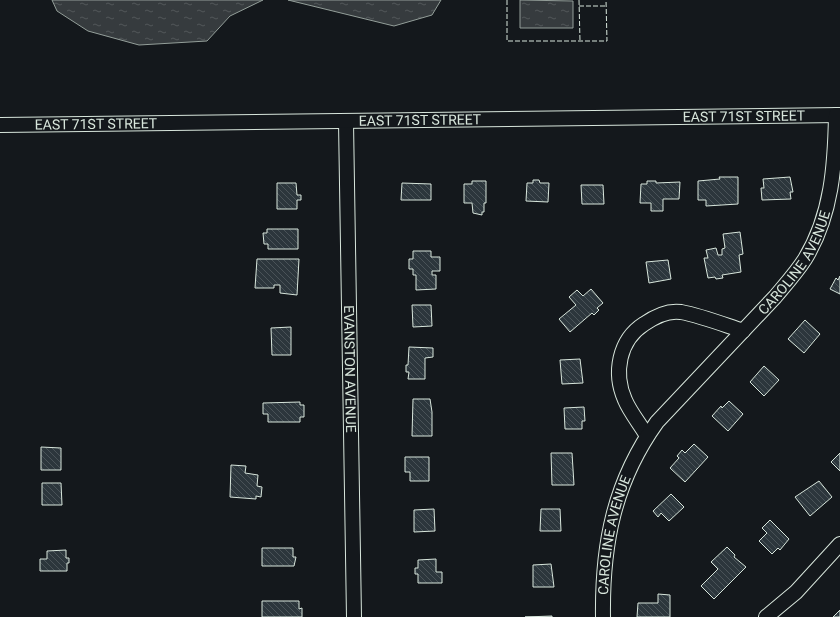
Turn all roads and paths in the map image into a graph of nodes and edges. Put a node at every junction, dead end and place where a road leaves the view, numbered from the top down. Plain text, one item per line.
1 (838, 115) edge
2 (346, 122) junction
3 (0, 125) edge
4 (742, 331) junction
5 (647, 436) junction
6 (840, 544) edge
7 (354, 617) edge
8 (603, 617) edge
9 (766, 617) edge

1 - 2 street, EAST 71ST STREET
1 - 4 street, CAROLINE AVENUE
2 - 3 street, EAST 71ST STREET
2 - 7 street, EVANSTON AVENUE
4 - 5 street, CAROLINE AVENUE
4 - 5 street
5 - 8 street, CAROLINE AVENUE
6 - 9 street

